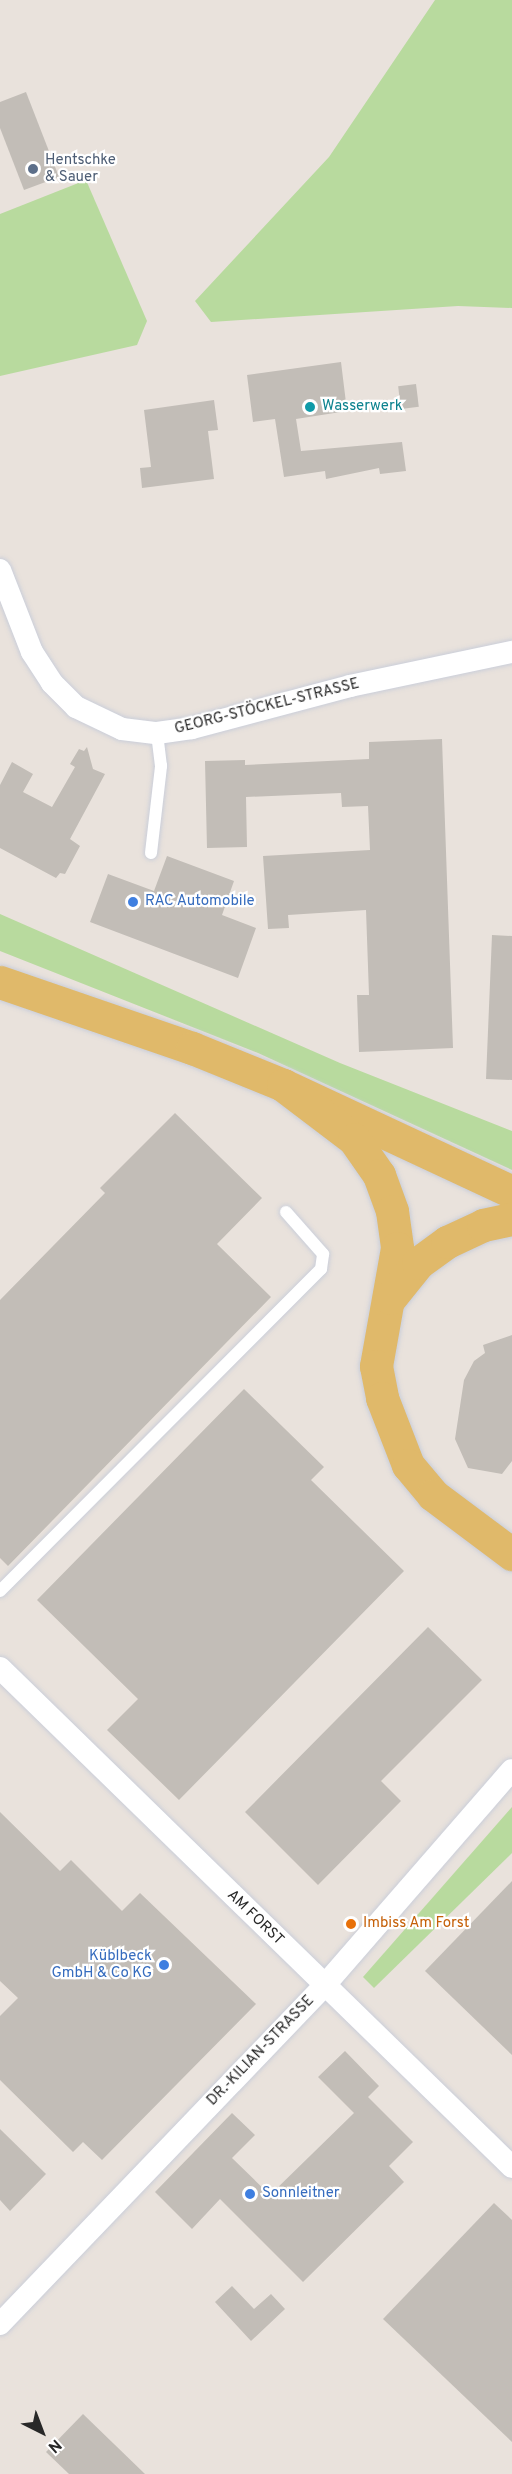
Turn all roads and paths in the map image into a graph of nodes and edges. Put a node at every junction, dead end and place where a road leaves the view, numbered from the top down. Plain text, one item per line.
1 (0, 570) edge
2 (512, 652) edge
3 (157, 733) junction
4 (151, 853) dead end
5 (0, 982) edge
6 (283, 1085) junction
7 (512, 1192) edge
8 (286, 1212) dead end
9 (512, 1219) edge
10 (385, 1304) junction
11 (512, 1554) edge
12 (0, 1591) edge
13 (0, 1668) edge
14 (512, 1770) edge
15 (324, 1986) junction
16 (512, 2167) edge
17 (0, 2324) edge

1 - 3 street, GEORG-STÖCKEL-STRASSE
2 - 3 street, GEORG-STÖCKEL-STRASSE
3 - 4 lane
5 - 6 main road
6 - 7 main road
6 - 10 main road
8 - 12 lane
9 - 10 main road
10 - 11 main road
13 - 15 street, AM FORST
14 - 15 street, DR.-KILIAN-STRASSE
15 - 16 street, AM FORST
15 - 17 street, DR.-KILIAN-STRASSE

